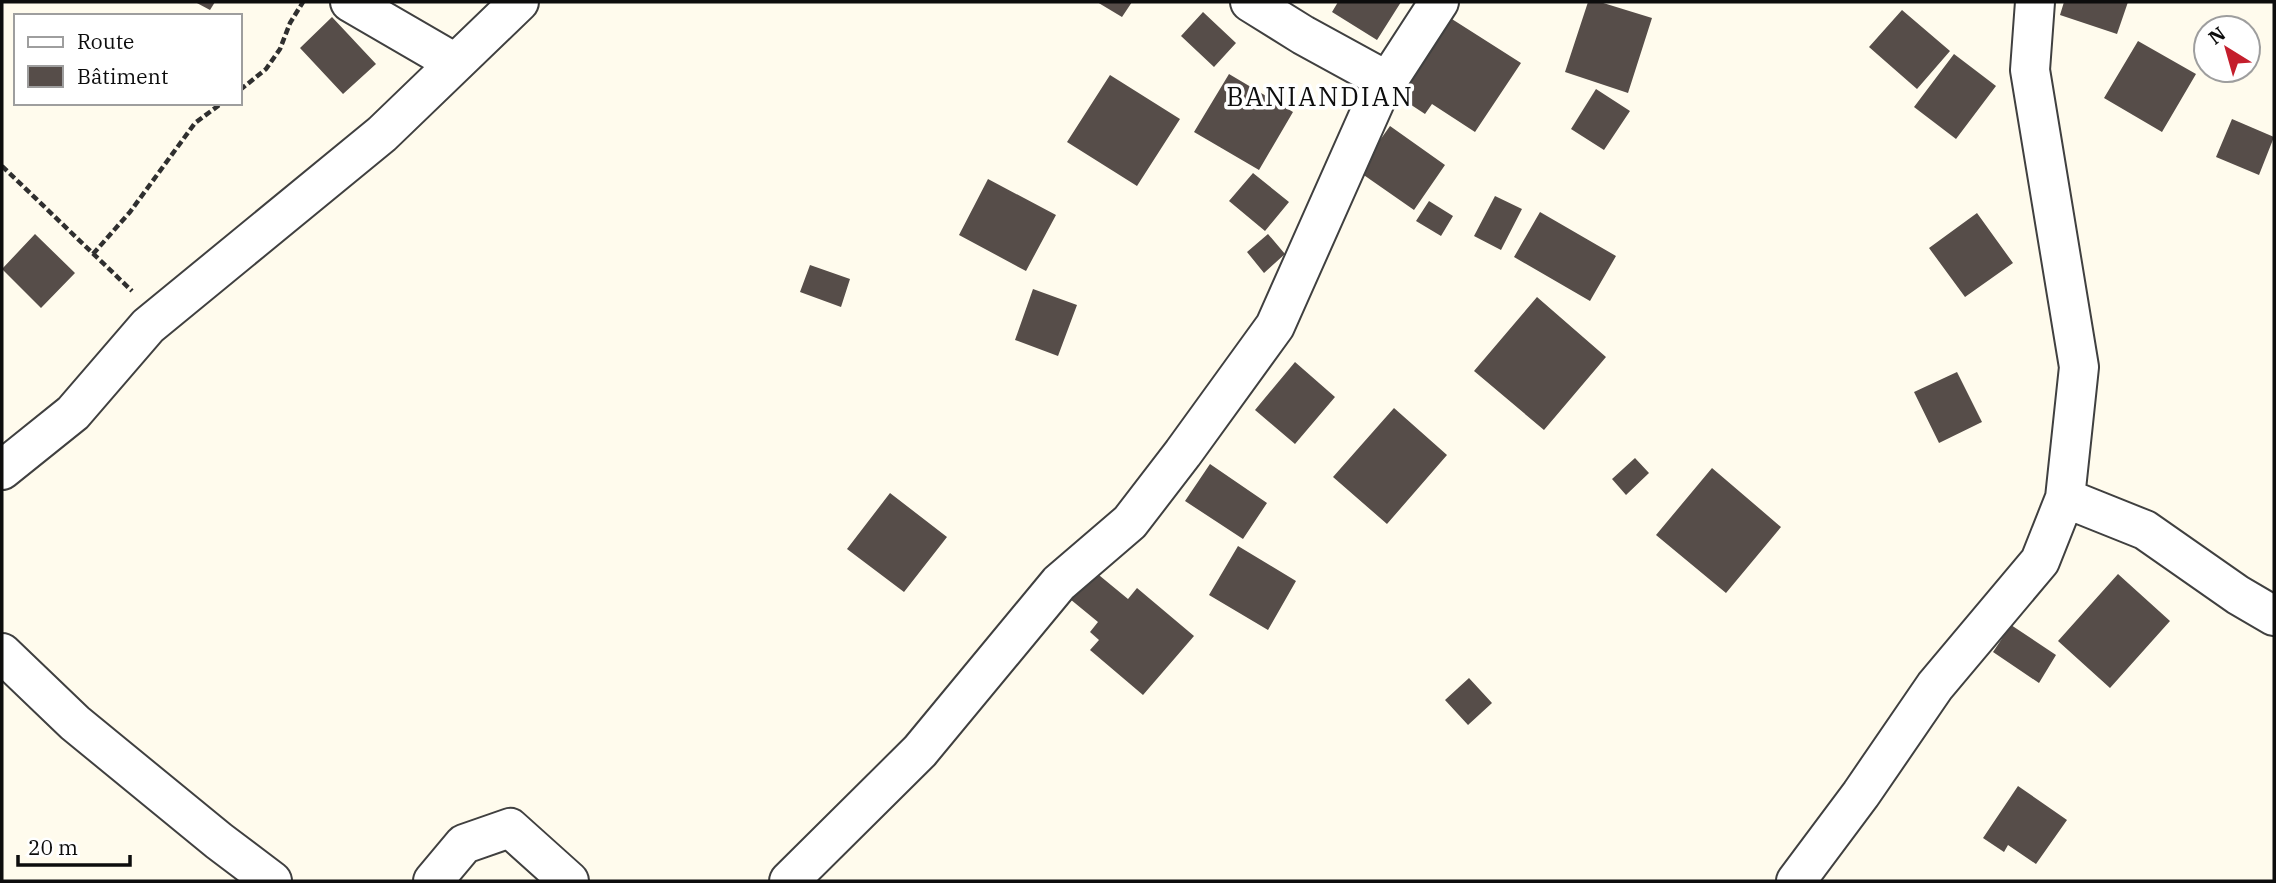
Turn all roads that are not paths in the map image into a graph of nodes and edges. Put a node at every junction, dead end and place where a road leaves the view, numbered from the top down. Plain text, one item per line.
1 (350, 2) edge
2 (519, 2) edge
3 (1250, 2) edge
4 (1439, 2) edge
5 (2035, 2) edge
6 (455, 63) junction
7 (1387, 81) junction
8 (2, 470) edge
9 (2065, 498) junction
10 (2274, 616) edge
11 (2, 653) edge
12 (272, 881) edge
13 (433, 881) edge
14 (569, 881) edge
15 (789, 881) edge
16 (1796, 881) edge

1 - 6 street
2 - 6 street
3 - 7 street
4 - 7 street
5 - 9 street
6 - 8 street
7 - 15 street
9 - 10 street
9 - 16 street
11 - 12 street
13 - 14 street

